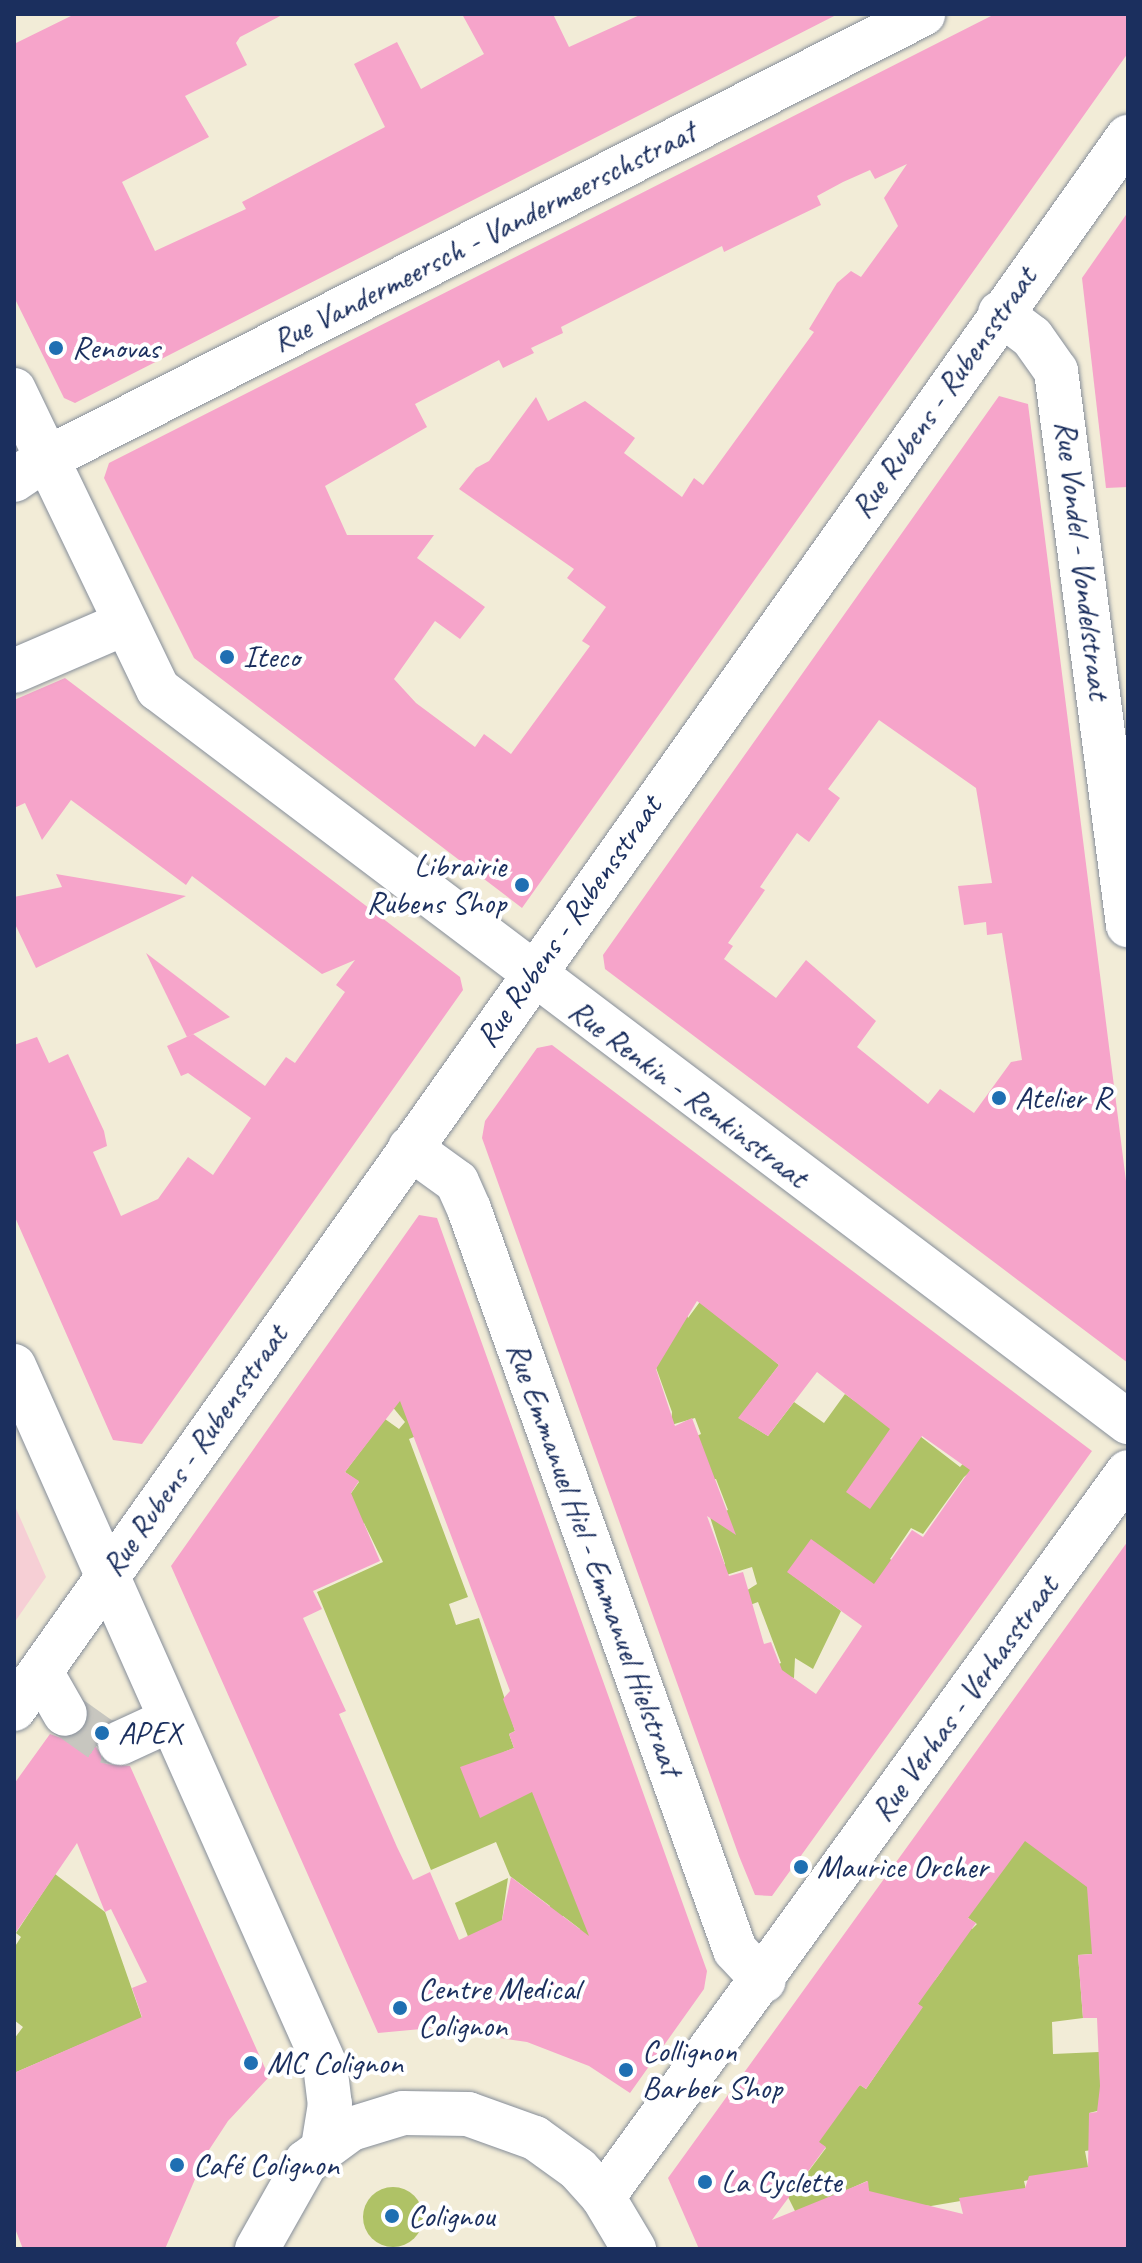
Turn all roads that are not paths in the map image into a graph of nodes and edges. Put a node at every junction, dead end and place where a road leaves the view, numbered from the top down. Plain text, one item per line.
1 (923, 14) edge
2 (1128, 137) edge
3 (1000, 313) junction
4 (14, 390) edge
5 (29, 470) edge
6 (123, 624) junction
7 (14, 671) edge
8 (1128, 925) edge
9 (531, 976) junction
10 (410, 1148) junction
11 (14, 1366) edge
12 (1128, 1422) edge
13 (1128, 1472) edge
14 (107, 1575) junction
15 (41, 1672) junction
16 (14, 1709) edge
17 (65, 1714) tunnel mouth
18 (170, 1720) junction
19 (120, 1743) dead end
20 (764, 1981) junction
21 (325, 2065) junction
22 (383, 2117) junction
23 (323, 2147) junction
24 (603, 2197) junction
25 (257, 2249) edge
26 (634, 2249) edge

1 - 5 street, Rue Vandermeersch - Vandermeerschstraat
2 - 3 street, Rue Rubens - Rubensstraat
3 - 8 street, Rue Vondel - Vondelstraat
3 - 9 street, Rue Rubens - Rubensstraat
4 - 5 street, Rue Renkin - Renkinstraat
5 - 6 street, Rue Renkin - Renkinstraat
6 - 7 street
6 - 9 street, Rue Renkin - Renkinstraat
9 - 10 street, Rue Rubens - Rubensstraat
9 - 12 street, Rue Renkin - Renkinstraat
10 - 14 street, Rue Rubens - Rubensstraat
10 - 20 street, Rue Emmanuel Hiel - Emmanuel Hielstraat
11 - 14 street
13 - 20 street, Rue Verhas - Verhasstraat
14 - 15 street, Rue Rubens - Rubensstraat
14 - 18 street
15 - 16 street, Rue Rubens - Rubensstraat
15 - 17 street
18 - 19 street
18 - 21 street
20 - 24 street, Rue Verhas - Verhasstraat
21 - 22 street
21 - 23 street
22 - 23 street
22 - 24 street
23 - 25 street
24 - 26 street

